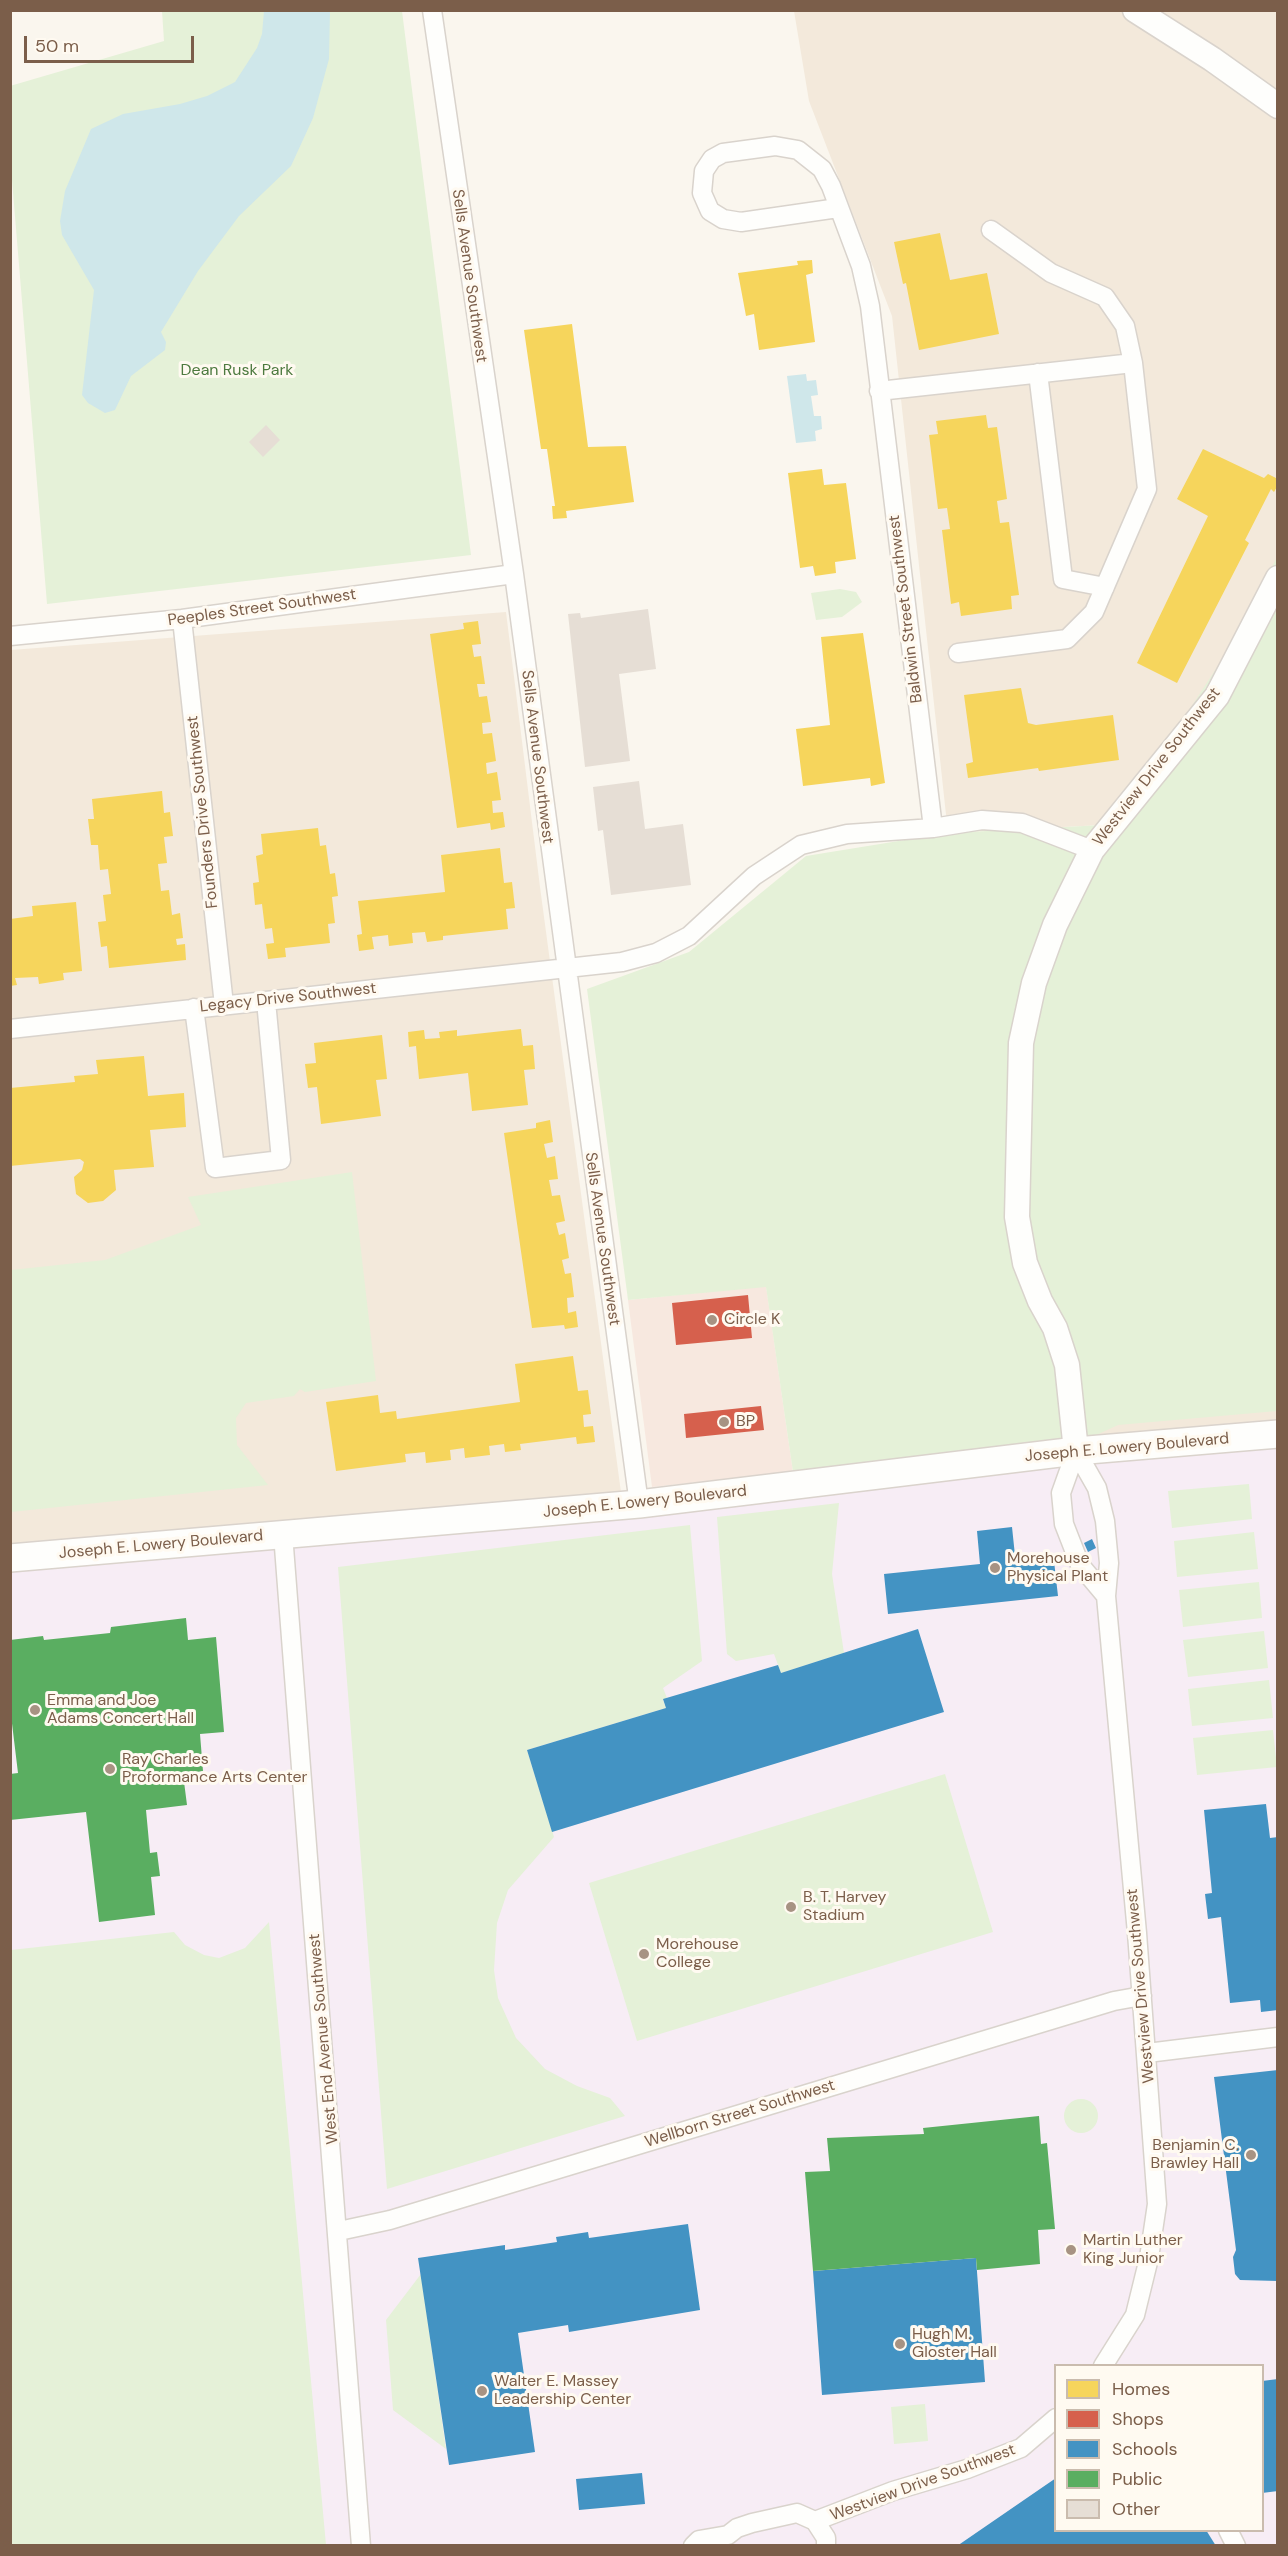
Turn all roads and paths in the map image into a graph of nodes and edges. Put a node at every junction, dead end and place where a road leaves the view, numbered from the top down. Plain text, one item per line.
1 (432, 10) edge
2 (1135, 10) edge
3 (1275, 108) edge
4 (838, 208) junction
5 (991, 230) dead end
6 (1133, 363) junction
7 (1038, 373) junction
8 (879, 391) junction
9 (513, 574) junction
10 (1278, 579) edge
11 (1105, 587) junction
12 (182, 619) junction
13 (10, 636) edge
14 (958, 653) dead end
15 (933, 828) junction
16 (1092, 850) junction
17 (565, 971) junction
18 (266, 1000) junction
19 (224, 1005) junction
20 (194, 1008) junction
21 (10, 1029) edge
22 (1278, 1434) edge
23 (1076, 1450) junction
24 (639, 1504) junction
25 (283, 1533) junction
26 (10, 1558) edge
27 (1106, 1596) junction
28 (1142, 1996) junction
29 (1278, 2037) edge
30 (1147, 2053) junction
31 (339, 2231) junction
32 (1104, 2364) edge
33 (1054, 2420) edge
34 (815, 2521) junction
35 (1229, 2532) edge
36 (361, 2546) edge
37 (693, 2546) edge
38 (826, 2546) edge
39 (1236, 2546) edge

1 - 9 street, Sells Avenue Southwest
2 - 3 street
4 - 4 street, Baldwin Street Southwest
4 - 8 street, Baldwin Street Southwest
5 - 6 street
6 - 7 street
6 - 11 street
7 - 8 street
7 - 11 street
8 - 15 street, Baldwin Street Southwest
9 - 12 street, Peeples Street Southwest
9 - 17 street, Sells Avenue Southwest
10 - 16 street, Westview Drive Southwest
11 - 14 street
12 - 13 street, Peeples Street Southwest
12 - 19 street, Founders Drive Southwest
15 - 16 street, Legacy Drive Southwest
15 - 17 street, Legacy Drive Southwest
16 - 23 street, Westview Drive Southwest
17 - 18 street, Legacy Drive Southwest
17 - 24 street, Sells Avenue Southwest
18 - 19 street, Legacy Drive Southwest
18 - 20 street
19 - 20 street, Legacy Drive Southwest
20 - 21 street, Legacy Drive Southwest
22 - 23 main road, Joseph E. Lowery Boulevard
23 - 24 main road, Joseph E. Lowery Boulevard
23 - 27 street, Westview Drive Southwest
23 - 27 street, Westview Drive Southwest
24 - 25 main road, Joseph E. Lowery Boulevard
25 - 26 main road, Joseph E. Lowery Boulevard
25 - 31 street, West End Avenue Southwest
27 - 28 street, Westview Drive Southwest
28 - 30 street, Westview Drive Southwest
28 - 31 street, Wellborn Street Southwest
29 - 30 street
30 - 32 street, Westview Drive Southwest
31 - 36 street, West End Avenue Southwest
33 - 34 street, Westview Drive Southwest
34 - 37 street, Westview Drive Southwest
34 - 38 street, Westview Drive Southwest
35 - 39 street

